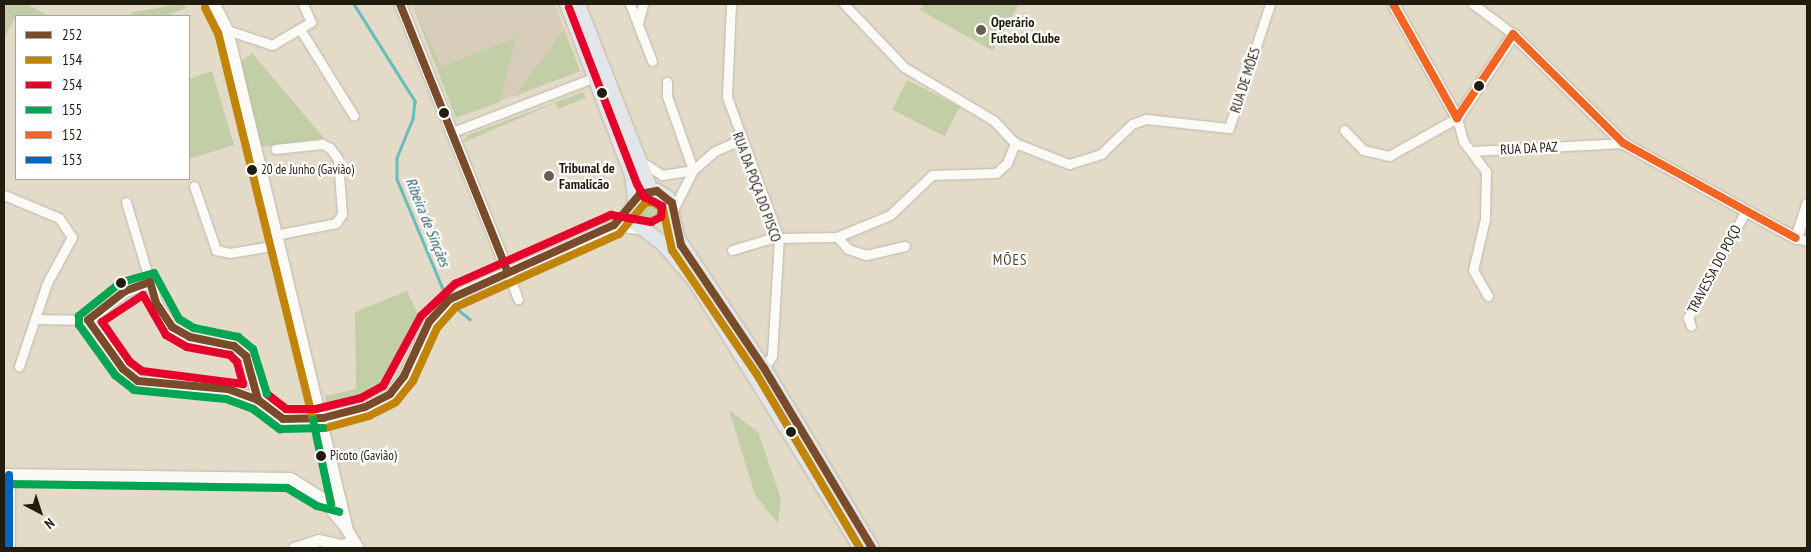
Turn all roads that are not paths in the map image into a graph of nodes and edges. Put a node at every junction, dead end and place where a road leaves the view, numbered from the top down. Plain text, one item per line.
1 (214, 4) edge
2 (303, 4) edge
3 (400, 4) edge
4 (567, 4) edge
5 (578, 4) edge
6 (630, 4) edge
7 (643, 4) edge
8 (731, 4) edge
9 (844, 4) edge
10 (1270, 4) edge
11 (1393, 4) edge
12 (1473, 4) edge
13 (638, 23) junction
14 (300, 29) junction
15 (226, 30) junction
16 (1513, 34) junction
17 (652, 61) dead end
18 (595, 77) junction
19 (667, 82) dead end
20 (354, 116) dead end
21 (1457, 118) junction
22 (1344, 130) dead end
23 (450, 132) junction
24 (740, 140) junction
25 (1015, 143) junction
26 (1623, 143) junction
27 (275, 150) dead end
28 (1474, 151) junction
29 (638, 159) junction
30 (693, 170) junction
31 (194, 186) dead end
32 (651, 190) junction
33 (4, 195) edge
34 (126, 202) dead end
35 (634, 202) junction
36 (1807, 204) edge
37 (1745, 212) junction
38 (673, 213) junction
39 (614, 225) junction
40 (642, 229) junction
41 (837, 237) junction
42 (779, 238) junction
43 (1796, 238) junction
44 (277, 240) junction
45 (1807, 242) edge
46 (905, 246) dead end
47 (732, 250) dead end
48 (508, 272) junction
49 (150, 282) junction
50 (1488, 296) dead end
51 (518, 299) dead end
52 (36, 319) junction
53 (88, 320) junction
54 (1691, 326) dead end
55 (18, 366) dead end
56 (764, 368) junction
57 (258, 400) junction
58 (323, 418) junction
59 (6, 474) edge
60 (321, 497) junction
61 (340, 502) junction
62 (348, 530) junction
63 (355, 545) edge
64 (858, 546) edge
65 (9, 548) edge
66 (294, 548) edge
67 (872, 548) edge

1 - 15 street
2 - 14 street
3 - 23 street
4 - 18 main road
5 - 29 main road
6 - 13 street
7 - 13 street
8 - 24 street, RUA DA POÇA DO PISCO
9 - 25 street
10 - 25 street, RUA DE MÕES
11 - 21 street
12 - 16 street
13 - 17 street
14 - 15 street
14 - 20 street
15 - 44 street
16 - 21 street
16 - 26 street
18 - 23 street
18 - 35 main road
19 - 30 street
21 - 22 street
21 - 28 street
23 - 48 street
24 - 30 street
24 - 42 street, RUA DA POÇA DO PISCO
25 - 41 street
26 - 28 street, RUA DA PAZ
26 - 37 street
27 - 44 street
28 - 50 street
29 - 30 street
29 - 32 main road
30 - 38 street
31 - 44 street
32 - 35 main road
32 - 38 main road
33 - 52 street
34 - 49 street
35 - 39 street
35 - 40 main road
36 - 43 street
37 - 43 street
37 - 54 street, TRAVESSA DO POÇO
38 - 40 main road
38 - 56 main road
39 - 40 street
39 - 48 street
40 - 64 main road
41 - 42 street
41 - 46 street
42 - 47 street
42 - 56 street, RUA DA POÇA DO PISCO
43 - 45 street
44 - 58 street
48 - 51 street
48 - 58 street
49 - 53 street
49 - 57 street
52 - 53 street
52 - 55 street
53 - 57 street
56 - 67 main road
57 - 58 street
58 - 61 street
59 - 60 street
59 - 65 street
60 - 61 street
60 - 62 street
61 - 62 street
62 - 63 street
63 - 66 street

